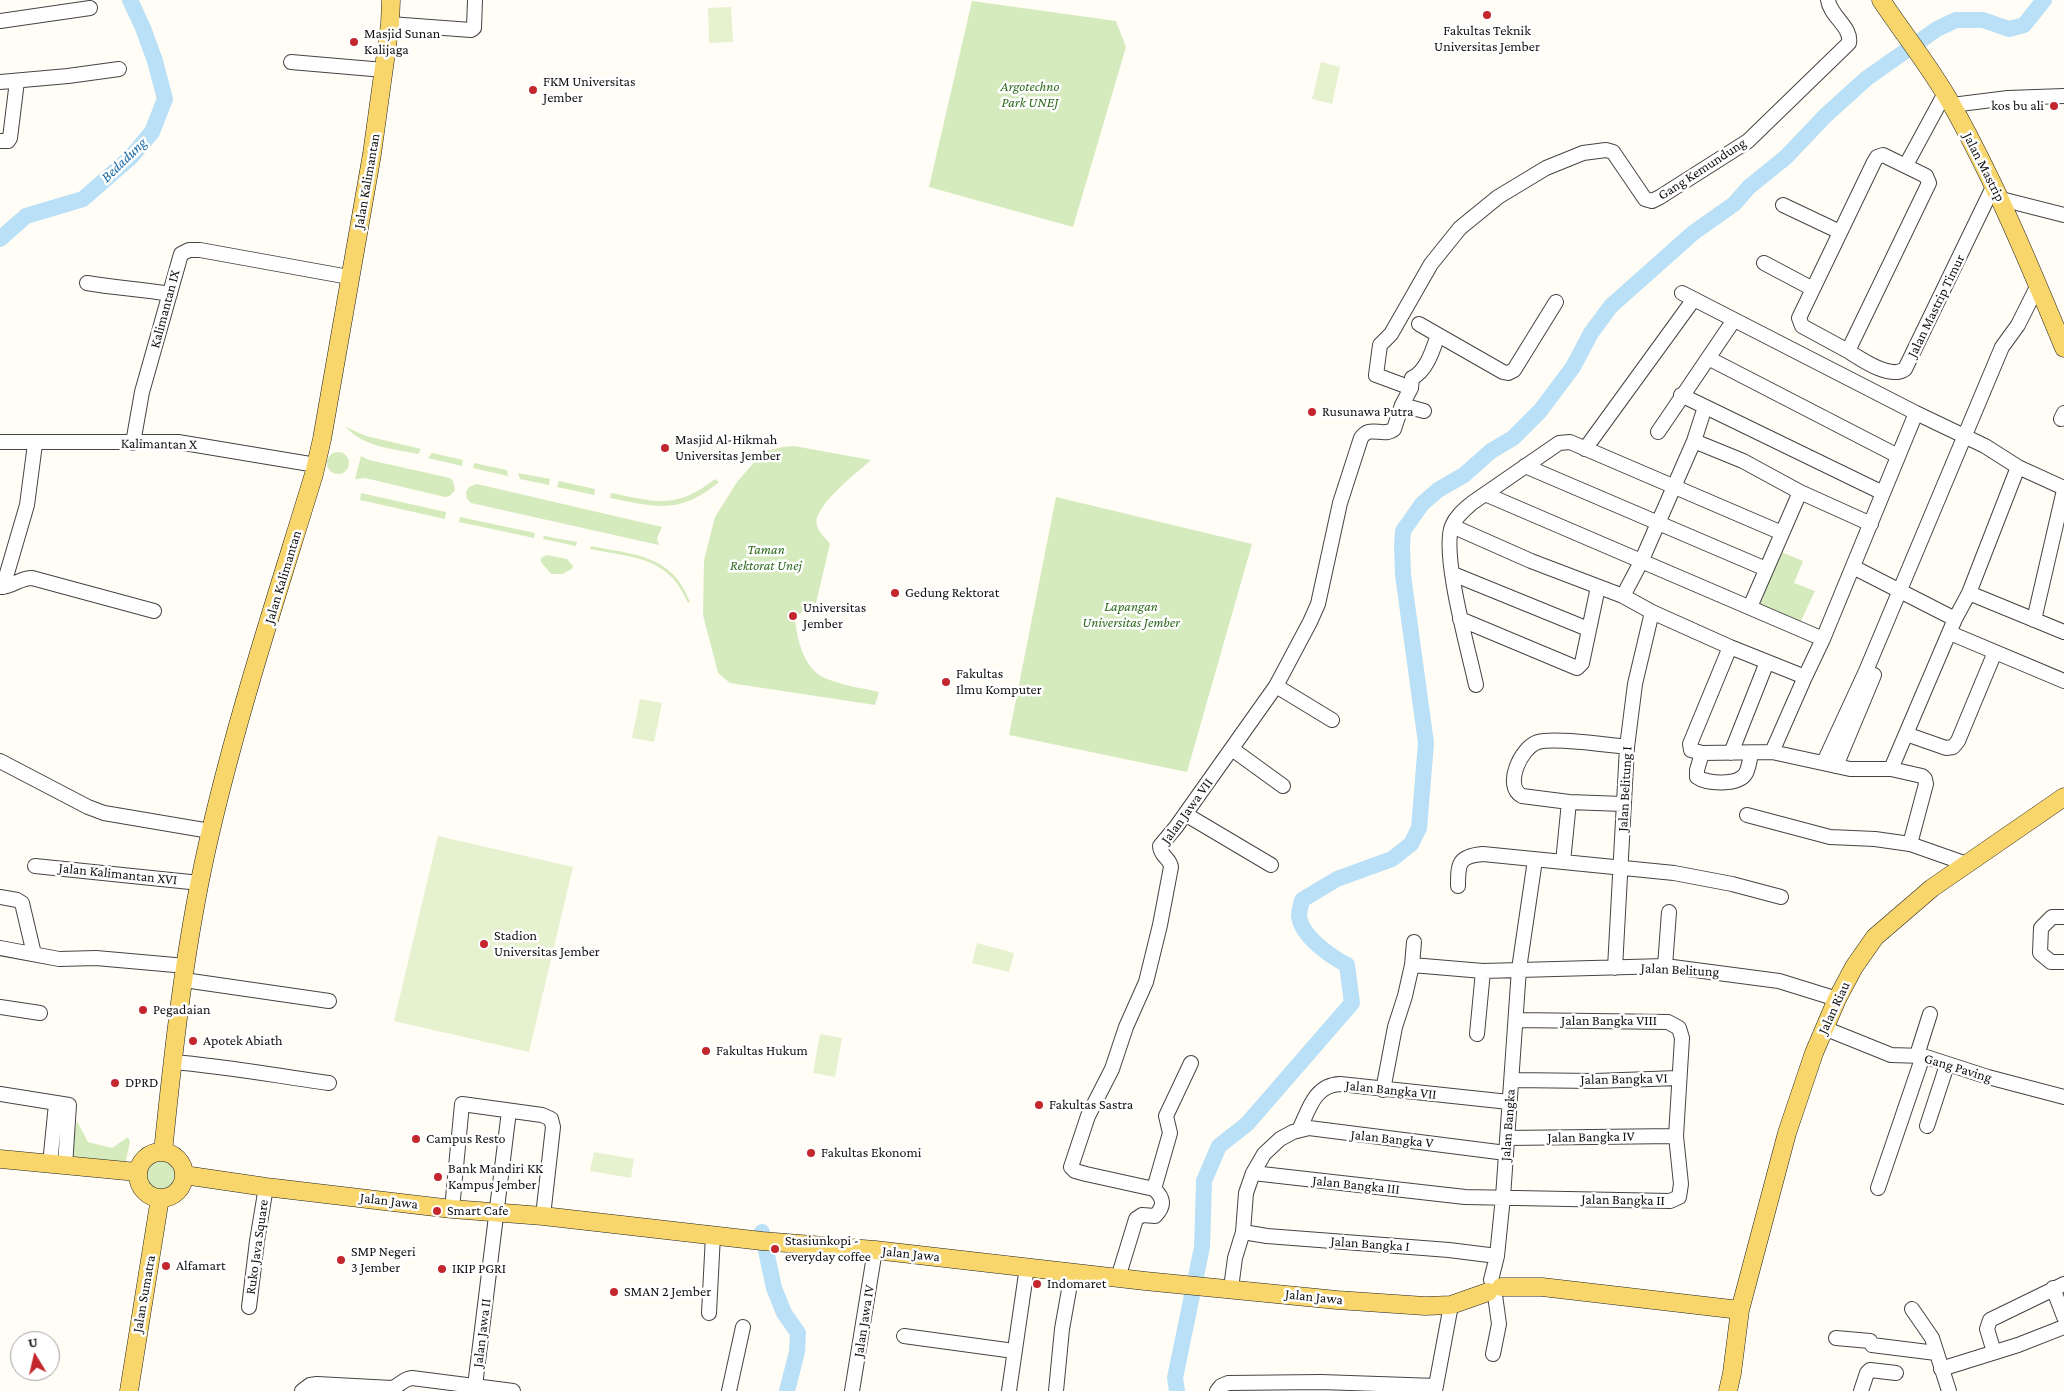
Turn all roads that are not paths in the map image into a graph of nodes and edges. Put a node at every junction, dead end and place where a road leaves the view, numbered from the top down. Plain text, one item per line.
1 (391, 0) edge
2 (475, 0) edge
3 (1828, 0) edge
4 (1883, 0) edge
5 (90, 8) dead end
6 (0, 21) edge
7 (390, 24) junction
8 (291, 62) dead end
9 (119, 69) dead end
10 (384, 70) junction
11 (16, 81) junction
12 (0, 82) edge
13 (2064, 96) edge
14 (1948, 99) junction
15 (0, 141) edge
16 (1906, 165) junction
17 (1998, 192) junction
18 (1783, 206) dead end
19 (2064, 215) edge
20 (1840, 232) junction
21 (1764, 263) dead end
22 (349, 277) junction
23 (87, 283) dead end
24 (2038, 285) junction
25 (1812, 289) junction
26 (170, 294) junction
27 (1556, 302) dead end
28 (1734, 320) junction
29 (1419, 324) dead end
30 (1438, 335) junction
31 (2064, 348) edge
32 (1848, 351) junction
33 (1708, 358) junction
34 (1411, 388) junction
35 (1682, 395) junction
36 (1402, 405) junction
37 (1706, 407) junction
38 (1424, 411) dead end
39 (1916, 413) junction
40 (1658, 432) dead end
41 (1968, 437) junction
42 (1694, 441) junction
43 (0, 442) edge
44 (132, 443) junction
45 (35, 444) junction
46 (1585, 450) junction
47 (1898, 456) junction
48 (316, 465) junction
49 (1525, 466) junction
50 (2018, 467) junction
51 (1674, 486) junction
52 (2064, 489) edge
53 (1800, 492) junction
54 (1883, 493) junction
55 (1485, 494) junction
56 (1658, 524) junction
57 (1871, 524) junction
58 (1452, 526) junction
59 (1782, 533) junction
60 (1641, 562) junction
61 (1852, 568) junction
62 (1766, 569) junction
63 (1453, 574) junction
64 (2, 587) edge
65 (1598, 587) junction
66 (1904, 592) junction
67 (1969, 593) junction
68 (1623, 596) junction
69 (1750, 608) junction
70 (154, 611) dead end
71 (1652, 612) junction
72 (1460, 619) junction
73 (1956, 619) junction
74 (2034, 620) junction
75 (1588, 629) junction
76 (2064, 632) edge
77 (1950, 633) junction
78 (1823, 639) junction
79 (1730, 647) junction
80 (1995, 652) junction
81 (1767, 662) junction
82 (1806, 677) junction
83 (2064, 681) edge
84 (1476, 685) dead end
85 (1276, 686) junction
86 (1332, 720) dead end
87 (1906, 734) junction
88 (1627, 747) junction
89 (1232, 749) junction
90 (1772, 752) junction
91 (1731, 753) junction
92 (1751, 753) junction
93 (1702, 754) junction
94 (0, 761) edge
95 (1830, 764) junction
96 (1891, 769) junction
97 (1283, 786) dead end
98 (2064, 797) edge
99 (1569, 802) junction
100 (1623, 804) junction
101 (1185, 814) junction
102 (1747, 814) dead end
103 (210, 831) junction
104 (1910, 844) junction
105 (1535, 860) junction
106 (1564, 862) junction
107 (1967, 864) junction
108 (1271, 865) dead end
109 (35, 866) dead end
110 (1622, 868) junction
111 (200, 883) junction
112 (1458, 886) dead end
113 (0, 897) edge
114 (1782, 897) dead end
115 (1669, 912) dead end
116 (2064, 916) edge
117 (1414, 942) dead end
118 (0, 948) edge
119 (34, 954) junction
120 (2064, 962) edge
121 (1412, 965) junction
122 (1664, 966) junction
123 (1615, 968) junction
124 (1519, 969) junction
125 (1483, 970) junction
126 (185, 973) junction
127 (1837, 999) junction
128 (329, 1001) dead end
129 (0, 1007) edge
130 (40, 1013) dead end
131 (1930, 1014) dead end
132 (1516, 1020) junction
133 (1824, 1028) junction
134 (1477, 1034) dead end
135 (1920, 1056) junction
136 (172, 1062) junction
137 (1191, 1063) dead end
138 (1947, 1065) junction
139 (1678, 1078) junction
140 (1512, 1080) junction
141 (329, 1083) dead end
142 (1383, 1090) junction
143 (0, 1094) edge
144 (2064, 1097) edge
145 (1509, 1102) junction
146 (509, 1110) junction
147 (1927, 1126) dead end
148 (1299, 1130) junction
149 (1676, 1136) junction
150 (1507, 1138) junction
151 (163, 1152) junction
152 (1506, 1153) junction
153 (0, 1159) edge
154 (57, 1165) junction
155 (137, 1172) junction
156 (1253, 1173) junction
157 (184, 1175) junction
158 (266, 1187) junction
159 (1878, 1188) dead end
160 (1154, 1189) junction
161 (1504, 1197) junction
162 (160, 1198) junction
163 (452, 1209) junction
164 (496, 1212) junction
165 (543, 1216) junction
166 (1243, 1232) junction
167 (713, 1235) junction
168 (875, 1250) junction
169 (1497, 1256) junction
170 (1026, 1268) junction
171 (1072, 1273) junction
172 (1118, 1278) junction
173 (2059, 1286) edge
174 (1226, 1288) junction
175 (1494, 1289) junction
176 (1450, 1305) junction
177 (249, 1307) dead end
178 (1912, 1309) dead end
179 (1740, 1310) junction
180 (709, 1313) dead end
181 (2064, 1317) edge
182 (743, 1327) dead end
183 (2064, 1327) edge
184 (904, 1336) dead end
185 (1836, 1338) dead end
186 (1014, 1351) junction
187 (1994, 1352) junction
188 (1936, 1353) junction
189 (1493, 1354) dead end
190 (1941, 1368) junction
191 (1896, 1374) dead end
192 (475, 1386) junction
193 (1436, 1388) edge
194 (397, 1389) edge
195 (129, 1391) edge
196 (302, 1391) edge
197 (514, 1391) edge
198 (729, 1391) edge
199 (852, 1391) edge
200 (1009, 1391) edge
201 (1056, 1391) edge
202 (1216, 1391) edge
203 (1728, 1391) edge
204 (1861, 1391) edge
205 (1949, 1391) edge

1 - 7 main road, Jalan Kalimantan
2 - 7 street
3 - 34 street, Gang Kemundung
4 - 14 main road, Jalan Mastrip
5 - 6 street
7 - 10 main road, Jalan Kalimantan
8 - 10 street
9 - 11 street
10 - 22 main road, Jalan Kalimantan
11 - 12 street
11 - 15 street
13 - 14 street
14 - 16 street
14 - 17 main road, Jalan Mastrip
16 - 20 street
16 - 32 street
17 - 19 street
17 - 24 main road, Jalan Mastrip
17 - 32 street, Jalan Mastrip Timur
18 - 20 street
20 - 25 street
21 - 25 street
22 - 26 street, Kalimantan IX
22 - 48 main road, Jalan Kalimantan
23 - 26 street
24 - 31 main road, Jalan Mastrip
24 - 41 street
25 - 32 street
26 - 44 street, Kalimantan IX
27 - 30 street
28 - 33 street
28 - 39 street
28 - 46 street
29 - 30 street
30 - 34 street, Jalan Jawa VII
33 - 35 street
33 - 47 street
34 - 36 street, Jalan Jawa VII
35 - 37 street
35 - 40 street
36 - 38 street
36 - 85 street, Jalan Jawa VII
37 - 42 street
37 - 54 street
39 - 41 street
39 - 47 street
41 - 50 street
41 - 66 street
42 - 51 street
42 - 53 street
43 - 45 street, Kalimantan X
44 - 45 street, Kalimantan X
44 - 48 street, Kalimantan X
45 - 64 street
46 - 49 street
46 - 51 street
47 - 54 street
48 - 103 main road, Jalan Kalimantan
49 - 55 street
49 - 56 street
50 - 52 street
50 - 67 street
51 - 56 street
51 - 59 street
52 - 74 street
53 - 57 street
53 - 59 street
54 - 57 street
55 - 58 street
55 - 60 street
56 - 60 street
56 - 62 street
57 - 61 street
58 - 63 street
58 - 65 street
59 - 62 street
60 - 68 street
60 - 69 street
61 - 66 street
61 - 78 street
62 - 69 street
63 - 72 street
63 - 75 street
64 - 70 street
65 - 68 street
65 - 75 street
66 - 73 street
66 - 95 street
67 - 73 street
67 - 74 street
68 - 71 street
69 - 78 street
71 - 79 street
71 - 88 street, Jalan Belitung I
72 - 75 street
72 - 84 street
73 - 77 street
74 - 76 street
77 - 80 street
77 - 87 street
78 - 82 street
79 - 81 street
79 - 93 street
80 - 83 street
80 - 87 street
81 - 82 street
81 - 91 street
82 - 90 street
85 - 86 street
85 - 89 street, Jalan Jawa VII
87 - 96 street
88 - 99 street
88 - 100 street, Jalan Belitung I
89 - 97 street
89 - 101 street, Jalan Jawa VII
90 - 92 street
90 - 95 street
91 - 92 street
91 - 93 street
92 - 93 street
94 - 103 street
95 - 96 street
96 - 104 street
98 - 107 main road, Jalan Riau
99 - 100 street
99 - 106 street
100 - 110 street, Jalan Belitung I
101 - 108 street
101 - 160 street, Jalan Jawa VII
102 - 104 street
103 - 111 main road, Jalan Kalimantan
104 - 107 street
105 - 106 street
105 - 112 street
105 - 124 street, Jalan Bangka
106 - 110 street
107 - 127 main road, Jalan Riau
109 - 111 street, Jalan Kalimantan XVI
110 - 114 street
110 - 123 street, Jalan Belitung I
111 - 126 main road, Jalan Kalimantan
113 - 119 street
115 - 122 street
116 - 120 street
117 - 121 street
118 - 119 street
119 - 126 street
121 - 125 street, Jalan Belitung
121 - 142 street
122 - 123 street, Jalan Belitung
122 - 127 street, Jalan Belitung
123 - 124 street, Jalan Belitung
124 - 125 street, Jalan Belitung
124 - 132 street, Jalan Bangka
125 - 134 street
126 - 128 street
126 - 136 main road, Jalan Kalimantan
127 - 133 main road, Jalan Riau
129 - 130 street
131 - 135 street
132 - 139 street, Jalan Bangka VIII
132 - 140 street, Jalan Bangka
133 - 135 street, Gang Paving
133 - 179 main road, Jalan Riau
135 - 138 street, Gang Paving
135 - 159 street
136 - 141 street
136 - 151 main road, Jalan Kalimantan
137 - 160 street
138 - 144 street, Gang Paving
138 - 147 street
139 - 140 street, Jalan Bangka VI
139 - 149 street, Jalan Bangka VI
140 - 145 street, Jalan Bangka
142 - 145 street, Jalan Bangka VII
142 - 148 street, Jalan Bangka VII
143 - 154 street
145 - 150 street, Jalan Bangka
146 - 163 street
146 - 164 street, Jalan Jawa II
146 - 165 street
148 - 152 street, Jalan Bangka V
148 - 156 street, Jalan Bangka V
149 - 150 street, Jalan Bangka IV
149 - 161 street, Jalan Bangka II
150 - 152 street, Jalan Bangka
151 - 155 main road
151 - 157 main road
152 - 161 street, Jalan Bangka
153 - 154 main road
154 - 155 main road
155 - 162 main road
156 - 161 street, Jalan Bangka III
156 - 166 street
157 - 158 main road, Jalan Jawa
157 - 162 main road
158 - 163 main road, Jalan Jawa
158 - 177 street, Ruko Java Square
160 - 172 street
161 - 169 street, Jalan Bangka
162 - 195 main road, Jalan Sumatra
163 - 164 main road, Jalan Jawa
164 - 165 main road, Jalan Jawa
164 - 192 street, Jalan Jawa II
165 - 167 main road, Jalan Jawa
166 - 169 street, Jalan Bangka I
166 - 174 street
167 - 168 main road, Jalan Jawa
167 - 180 street
168 - 170 main road, Jalan Jawa
168 - 199 street, Jalan Jawa IV
169 - 175 street, Jalan Bangka
170 - 171 main road, Jalan Jawa
170 - 186 street
171 - 172 main road, Jalan Jawa
171 - 201 street
172 - 174 main road, Jalan Jawa
173 - 181 street
173 - 187 street
174 - 176 main road, Jalan Jawa
175 - 176 main road, Jalan Jawa
175 - 179 main road, Jalan Jawa
175 - 189 street
176 - 193 street
178 - 188 street
179 - 203 main road, Jalan Riau
182 - 198 street
183 - 187 street
184 - 186 street
185 - 188 street
186 - 200 street
187 - 190 street
188 - 190 street
190 - 205 street
191 - 204 street
192 - 194 street
192 - 197 street, Jalan Jawa II
193 - 202 street
194 - 196 street

